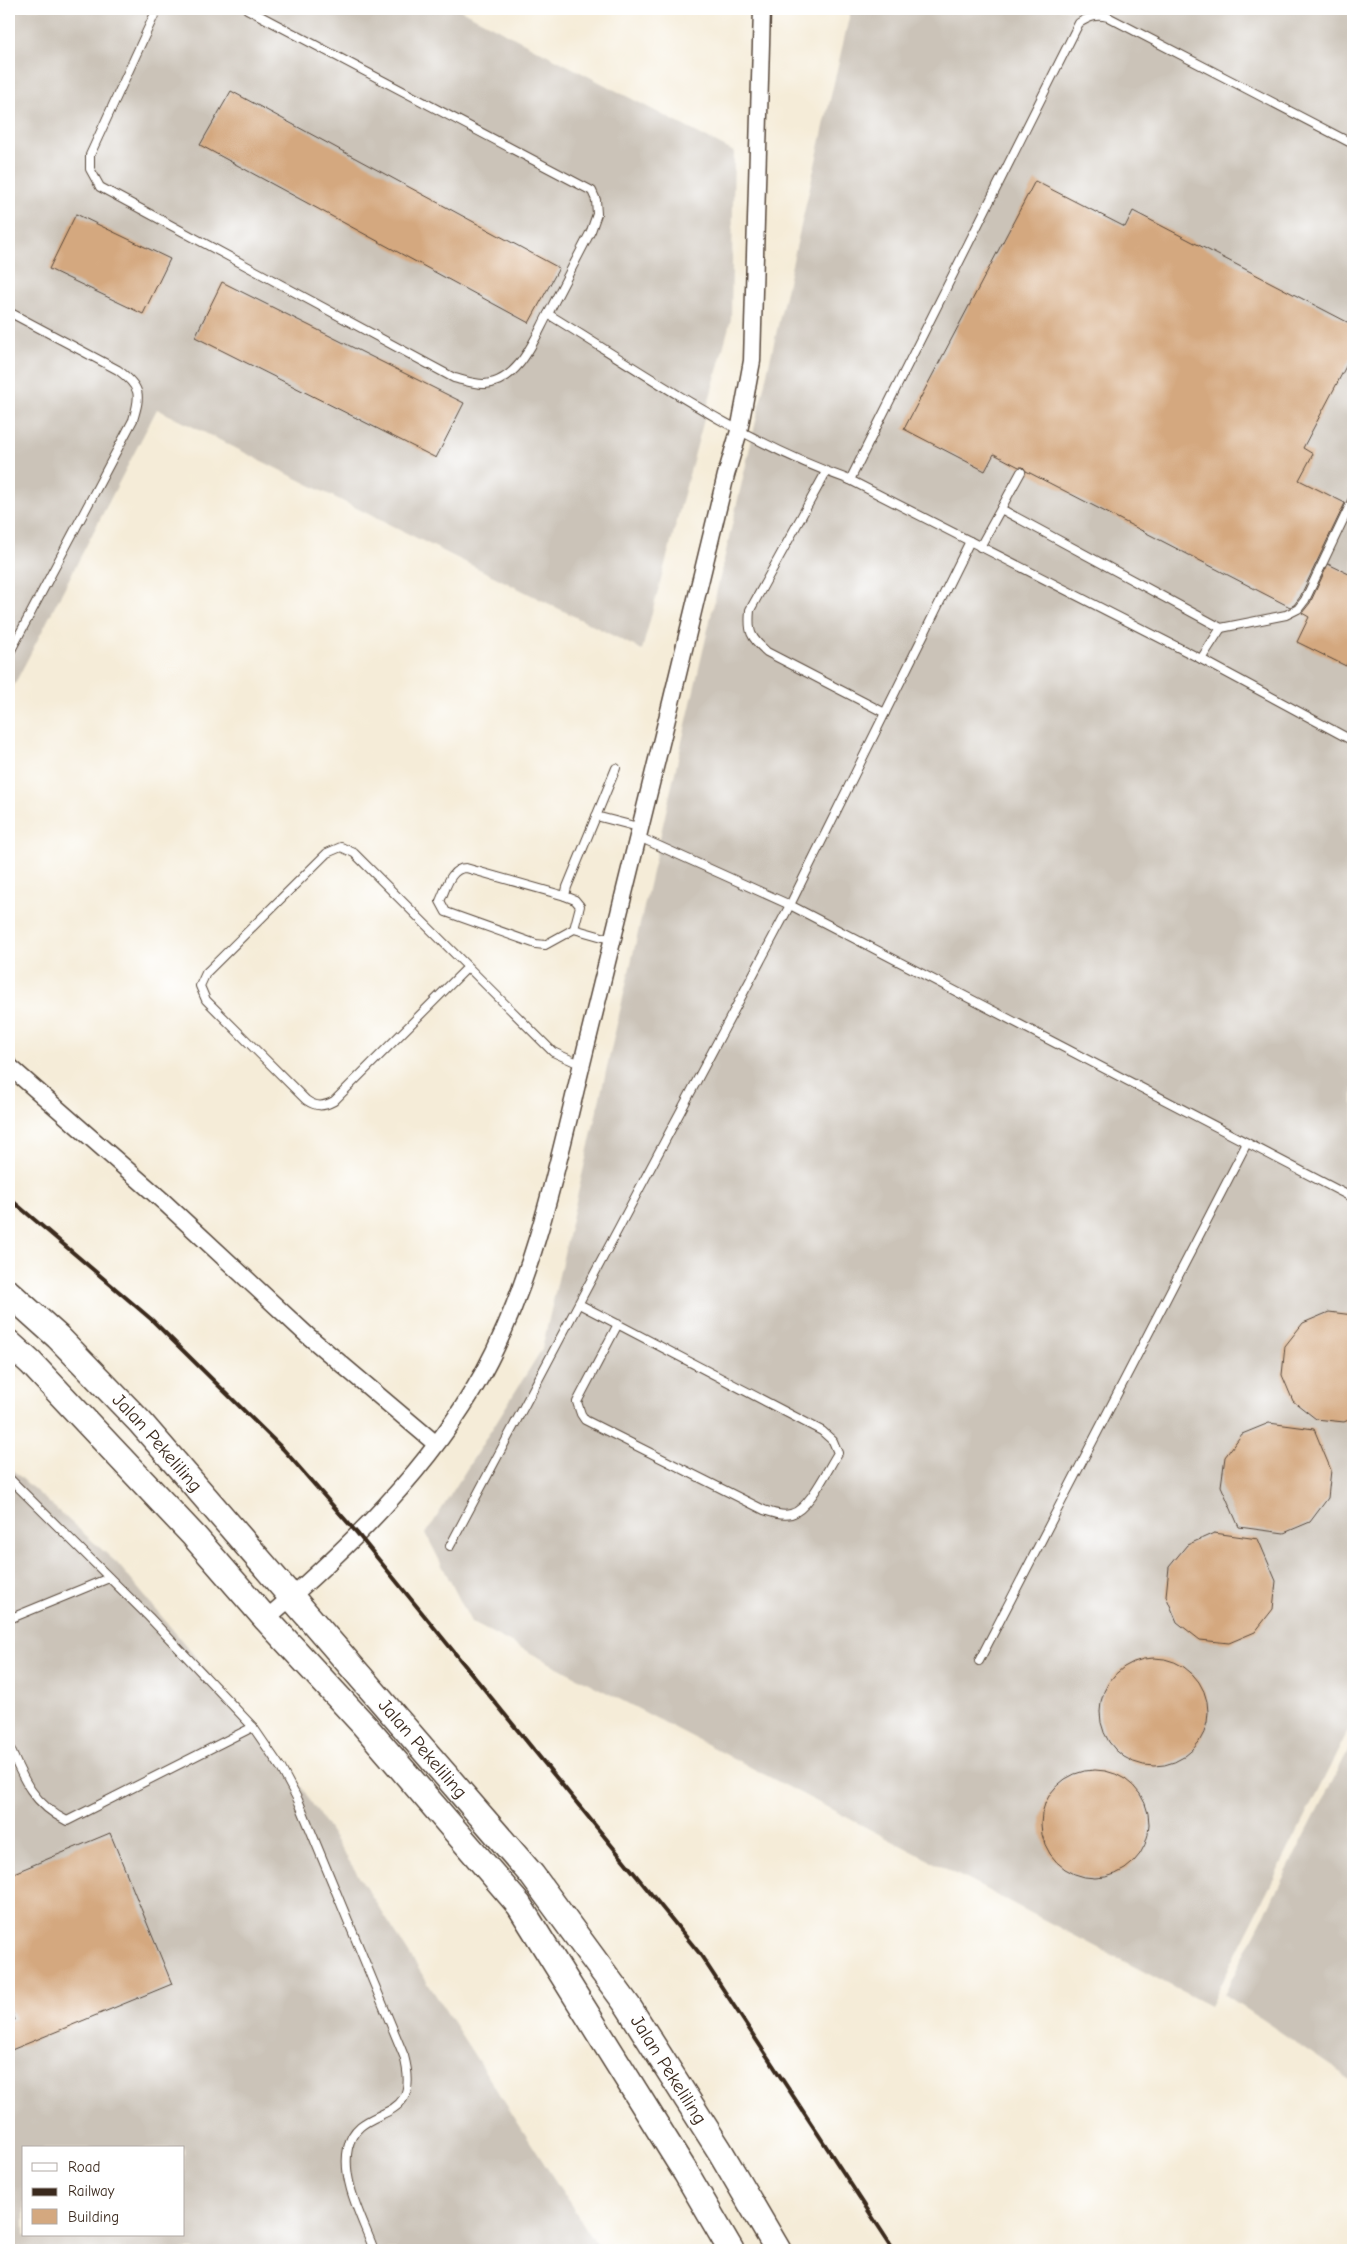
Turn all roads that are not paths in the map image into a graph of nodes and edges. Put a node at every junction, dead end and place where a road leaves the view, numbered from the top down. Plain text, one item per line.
1 (158, 9) edge
2 (247, 9) edge
3 (762, 9) edge
4 (1353, 144) edge
5 (9, 312) edge
6 (548, 314) junction
7 (739, 431) junction
8 (826, 472) junction
9 (1021, 472) dead end
10 (850, 480) junction
11 (1353, 499) edge
12 (1001, 508) junction
13 (970, 542) junction
14 (980, 547) junction
15 (1221, 628) junction
16 (9, 654) edge
17 (1201, 659) junction
18 (885, 713) junction
19 (1353, 741) edge
20 (616, 768) dead end
21 (596, 816) junction
22 (640, 832) junction
23 (565, 896) junction
24 (790, 905) junction
25 (574, 929) junction
26 (613, 940) junction
27 (468, 968) junction
28 (582, 1065) junction
29 (9, 1066) edge
30 (1247, 1143) junction
31 (1353, 1198) edge
32 (9, 1293) edge
33 (579, 1304) junction
34 (618, 1324) junction
35 (9, 1344) edge
36 (436, 1444) junction
37 (9, 1478) edge
38 (450, 1546) dead end
39 (110, 1578) junction
40 (291, 1597) junction
41 (9, 1619) edge
42 (266, 1619) junction
43 (978, 1661) dead end
44 (253, 1727) junction
45 (9, 1746) edge
46 (374, 2250) edge
47 (731, 2250) edge
48 (778, 2250) edge

1 - 6 lane
2 - 6 lane
3 - 7 street
4 - 10 lane
5 - 16 lane
6 - 7 lane
7 - 8 lane
7 - 22 street
8 - 10 lane
8 - 18 lane
9 - 12 lane
10 - 13 lane
11 - 15 lane
12 - 14 lane
12 - 15 lane
13 - 14 lane
13 - 18 lane
14 - 17 lane
15 - 17 lane
17 - 19 lane
18 - 24 lane
20 - 21 lane
21 - 22 lane
21 - 23 lane
22 - 24 lane
22 - 26 street
23 - 25 lane
23 - 25 lane
24 - 30 lane
24 - 33 lane
25 - 26 lane
26 - 28 street
27 - 27 lane
27 - 28 lane
28 - 36 street
29 - 36 street
30 - 31 lane
30 - 43 lane
32 - 40 main road, Jalan Pekeliling
33 - 34 lane
33 - 38 lane
34 - 34 lane
35 - 42 main road, Jalan Pekeliling
36 - 40 street
37 - 39 lane
39 - 41 lane
39 - 44 lane
40 - 42 street
40 - 48 main road, Jalan Pekeliling
42 - 47 main road, Jalan Pekeliling
44 - 45 lane
44 - 46 lane

